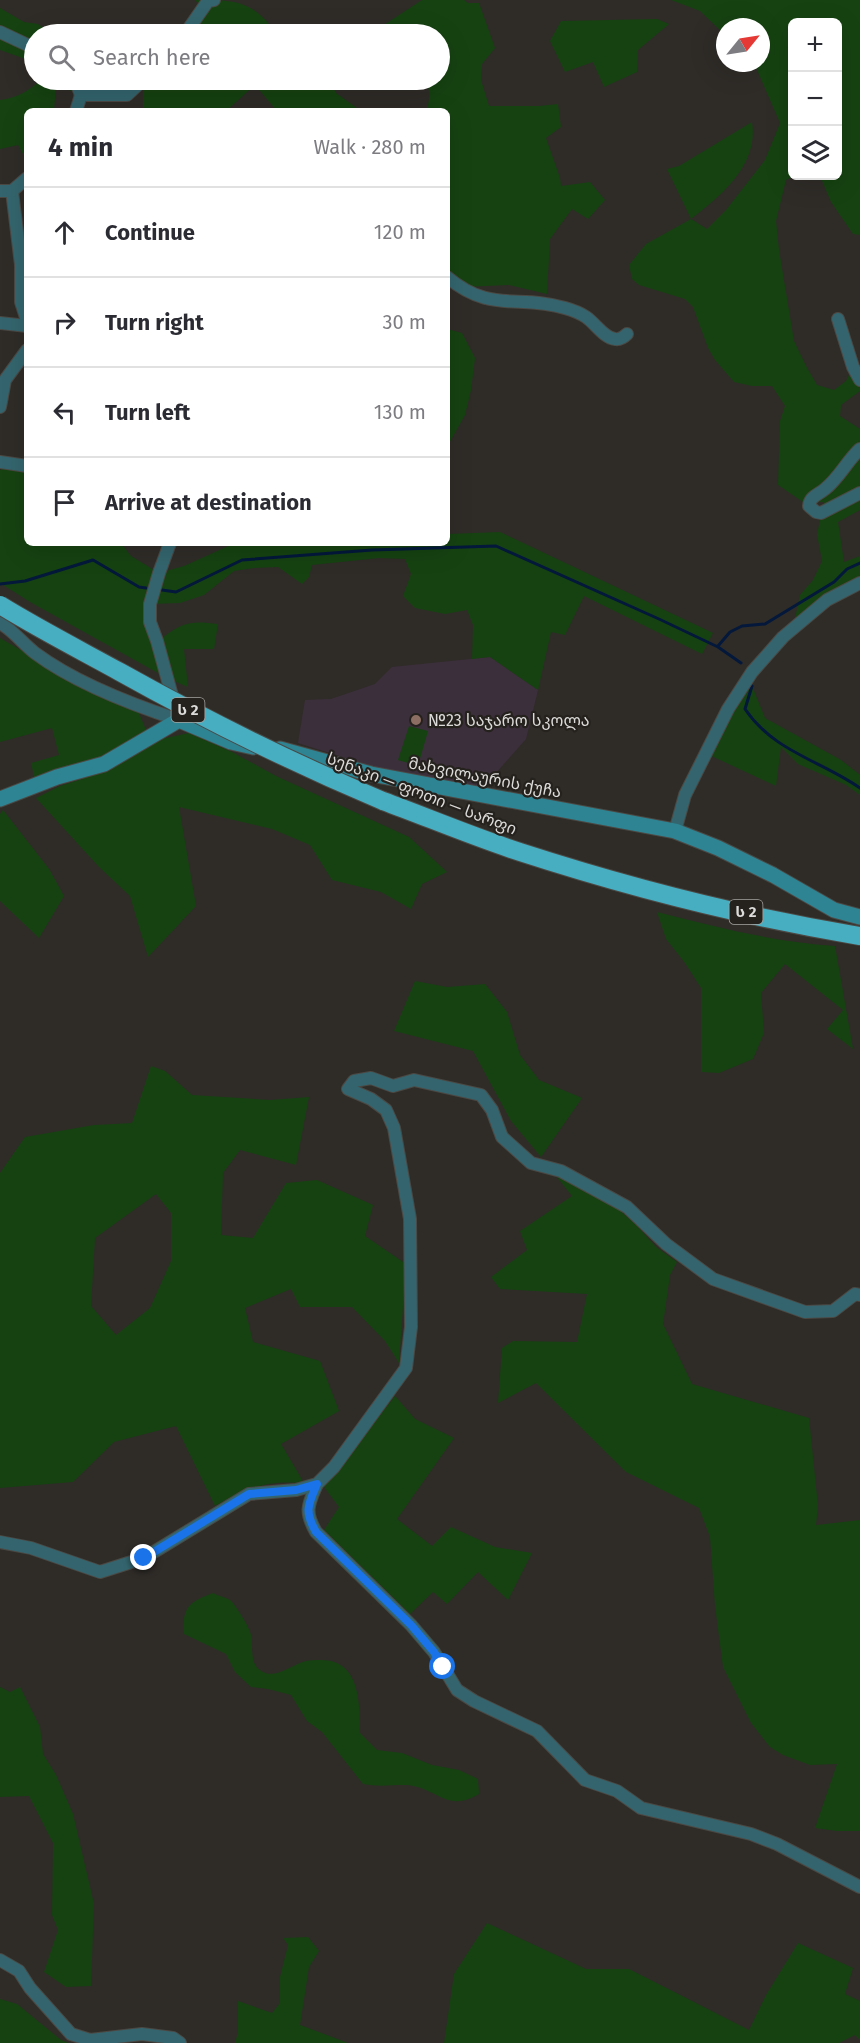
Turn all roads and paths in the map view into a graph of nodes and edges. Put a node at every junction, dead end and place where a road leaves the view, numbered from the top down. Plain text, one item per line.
1 (214, 0) edge
2 (192, 24) edge
3 (0, 32) edge
4 (24, 43) edge
5 (79, 90) edge
6 (132, 90) edge
7 (81, 95) junction
8 (77, 108) edge
9 (24, 180) edge
10 (6, 191) edge
11 (450, 280) edge
12 (24, 312) edge
13 (838, 319) dead end
14 (0, 322) edge
15 (24, 326) edge
16 (627, 334) dead end
17 (24, 354) edge
18 (860, 380) edge
19 (0, 406) edge
20 (860, 449) edge
21 (0, 462) edge
22 (24, 466) edge
23 (860, 493) edge
24 (169, 546) edge
25 (860, 583) edge
26 (0, 605) edge
27 (0, 622) edge
28 (179, 720) junction
29 (0, 798) edge
30 (675, 831) junction
31 (860, 917) edge
32 (860, 936) edge
33 (860, 1295) edge
34 (317, 1484) junction
35 (0, 1542) edge
36 (860, 1887) edge
37 (0, 1960) edge
38 (180, 2043) edge

1 - 2 street
3 - 4 street
5 - 7 street
6 - 7 street
7 - 8 street
9 - 10 street
10 - 12 street
11 - 16 street
13 - 18 street
14 - 15 street
17 - 19 street
20 - 23 street
21 - 22 street
24 - 28 street
25 - 30 street
26 - 32 highway, სენაკი — ფოთი — სარფი / ს 2, bridge
27 - 28 street
28 - 29 street
28 - 30 street, მახვილაურის ქუჩა
30 - 31 street, მახვილაურის ქუჩა
33 - 34 street
34 - 35 street
34 - 36 street
37 - 38 street

